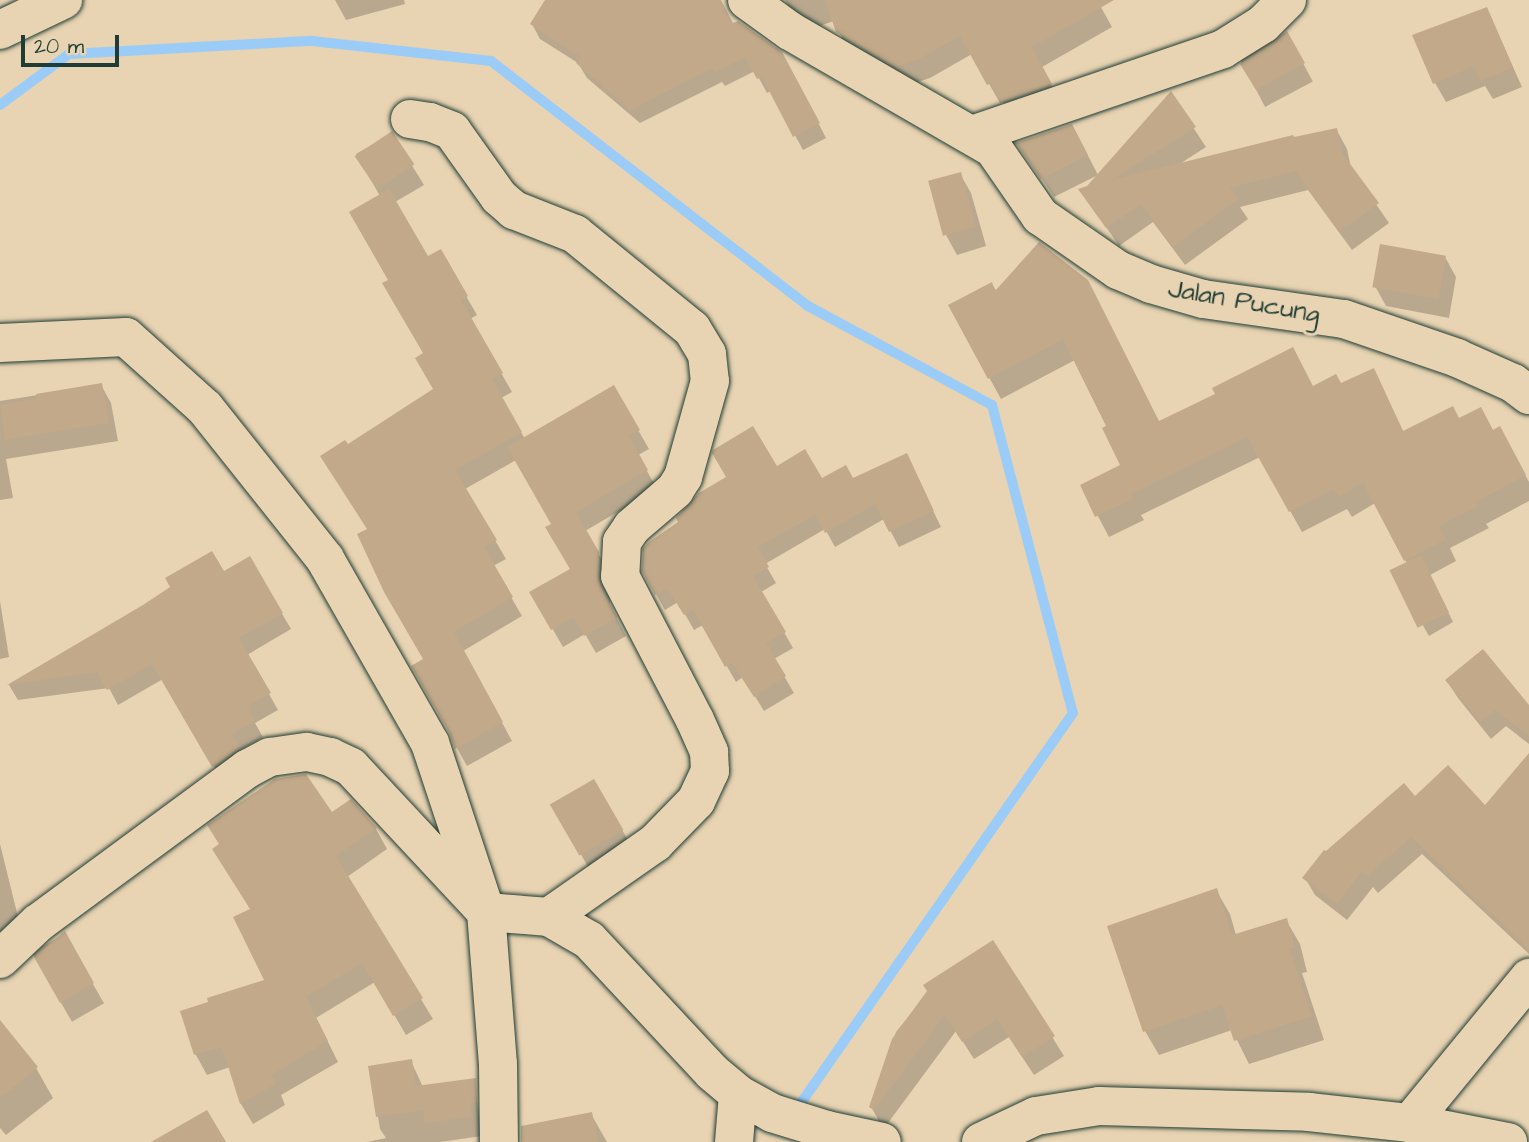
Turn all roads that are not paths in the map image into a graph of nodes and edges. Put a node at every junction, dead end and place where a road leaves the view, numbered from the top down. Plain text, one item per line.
1 (63, 0) edge
2 (747, 0) edge
3 (1287, 0) edge
4 (0, 30) edge
5 (410, 118) dead end
6 (972, 135) junction
7 (0, 343) edge
8 (1524, 385) edge
9 (486, 912) junction
10 (549, 917) junction
11 (0, 959) edge
12 (1529, 978) edge
13 (738, 1094) junction
14 (1410, 1123) junction
15 (499, 1142) edge
16 (734, 1142) edge
17 (882, 1142) edge
18 (981, 1142) edge
19 (1508, 1142) edge

1 - 4 street
2 - 6 street, Jalan Pucung
3 - 6 street
5 - 10 street
6 - 8 street, Jalan Pucung
7 - 9 street
9 - 10 street
9 - 11 street
9 - 15 street
10 - 13 street
12 - 14 street
13 - 16 street
13 - 17 street
14 - 18 street
14 - 19 street

